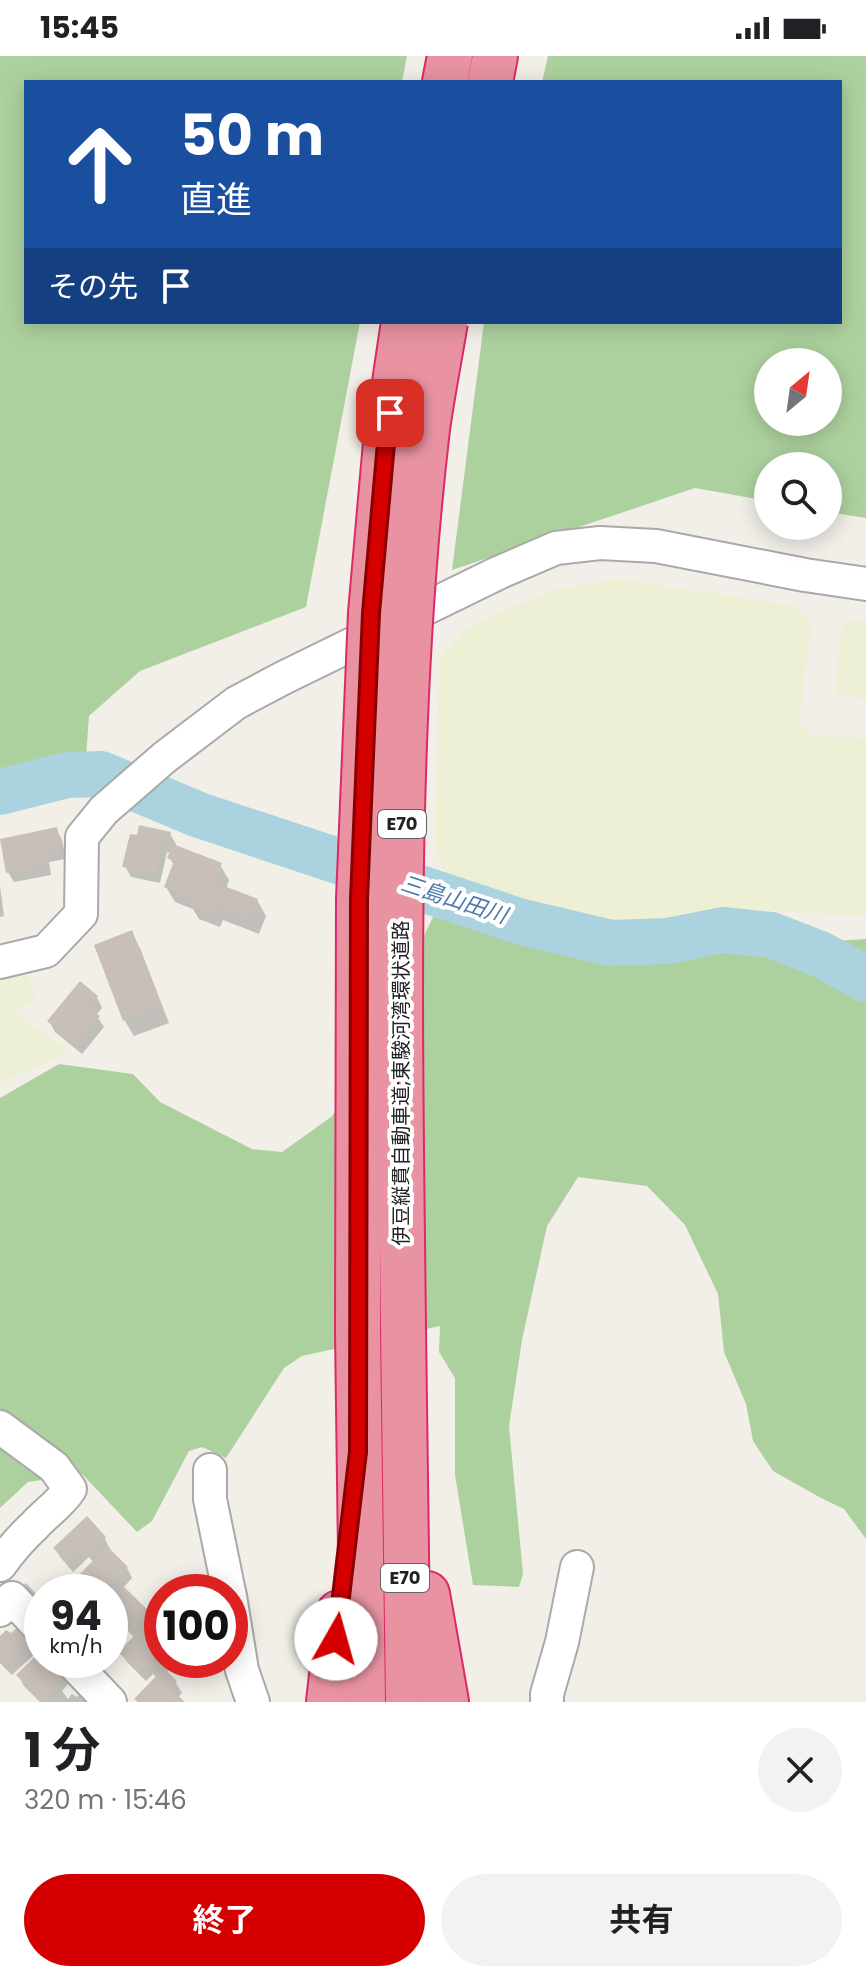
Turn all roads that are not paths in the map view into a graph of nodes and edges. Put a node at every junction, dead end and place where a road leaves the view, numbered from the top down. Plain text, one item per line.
1 (450, 56) edge
2 (495, 56) edge
3 (445, 80) edge
4 (490, 80) edge
5 (404, 324) edge
6 (445, 324) edge
7 (866, 584) edge
8 (0, 962) edge
9 (0, 1427) edge
10 (358, 1452) junction
11 (404, 1453) junction
12 (210, 1470) dead end
13 (0, 1565) edge
14 (577, 1567) dead end
15 (226, 1574) edge
16 (4, 1596) edge
17 (24, 1614) edge
18 (87, 1678) edge
19 (245, 1678) edge
20 (110, 1702) edge
21 (253, 1702) edge
22 (329, 1702) edge
23 (363, 1702) edge
24 (408, 1702) edge
25 (446, 1702) edge
26 (547, 1702) edge

1 - 3 highway
2 - 4 highway
5 - 10 highway, E70, bridge
6 - 11 highway, 伊豆縦貫自動車道;東駿河湾環状道路 / E70, bridge
7 - 8 street
9 - 13 street
10 - 22 highway
10 - 23 highway, E70
11 - 24 highway, 伊豆縦貫自動車道;東駿河湾環状道路 / E70
11 - 25 highway
12 - 15 street
14 - 26 street
16 - 17 street
18 - 20 street
19 - 21 street

